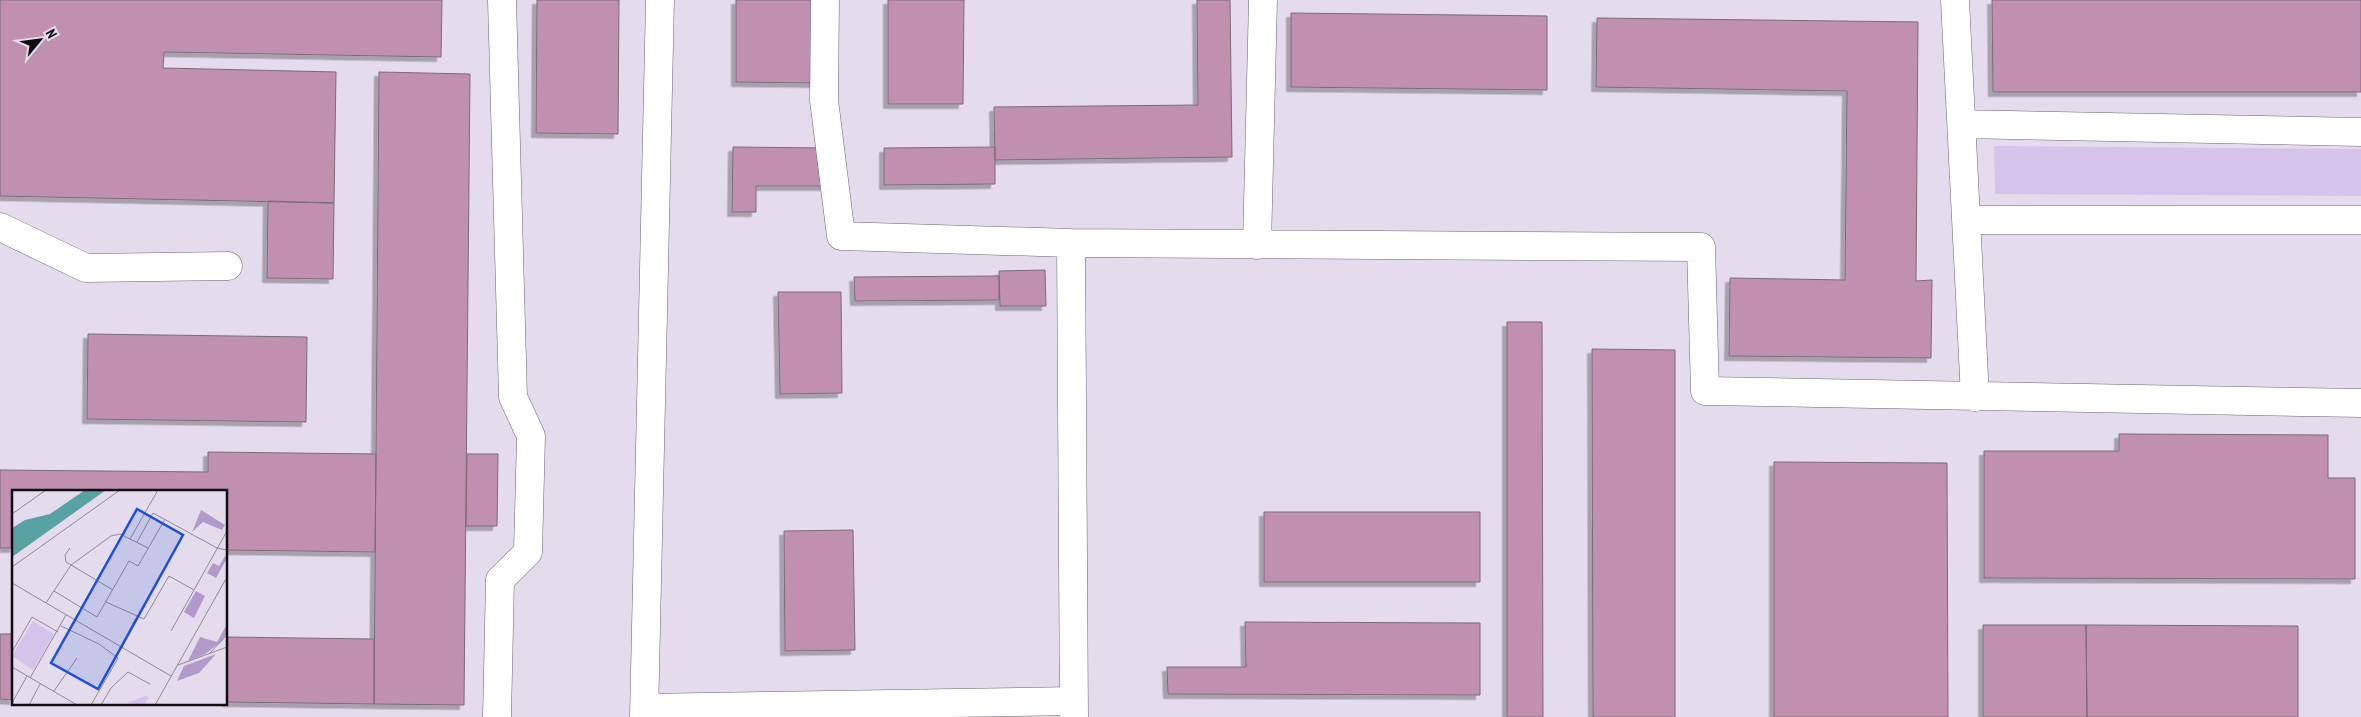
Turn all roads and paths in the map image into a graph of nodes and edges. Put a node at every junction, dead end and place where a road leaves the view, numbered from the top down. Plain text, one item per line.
1 (502, 0) edge
2 (660, 0) edge
3 (825, 0) edge
4 (1263, 0) edge
5 (1955, 0) edge
6 (1962, 124) junction
7 (2361, 132) edge
8 (1967, 220) junction
9 (2361, 220) edge
10 (0, 227) edge
11 (1071, 243) junction
12 (1257, 245) junction
13 (228, 266) dead end
14 (1975, 397) junction
15 (2361, 403) edge
16 (1073, 709) edge
17 (644, 712) edge
18 (496, 717) edge

1 - 18 street
2 - 17 street
3 - 11 street
4 - 12 street
5 - 6 street
6 - 7 street
6 - 8 street
8 - 9 street
8 - 14 street
10 - 13 street
11 - 12 street
11 - 16 street
12 - 14 street
14 - 15 street
16 - 17 street

